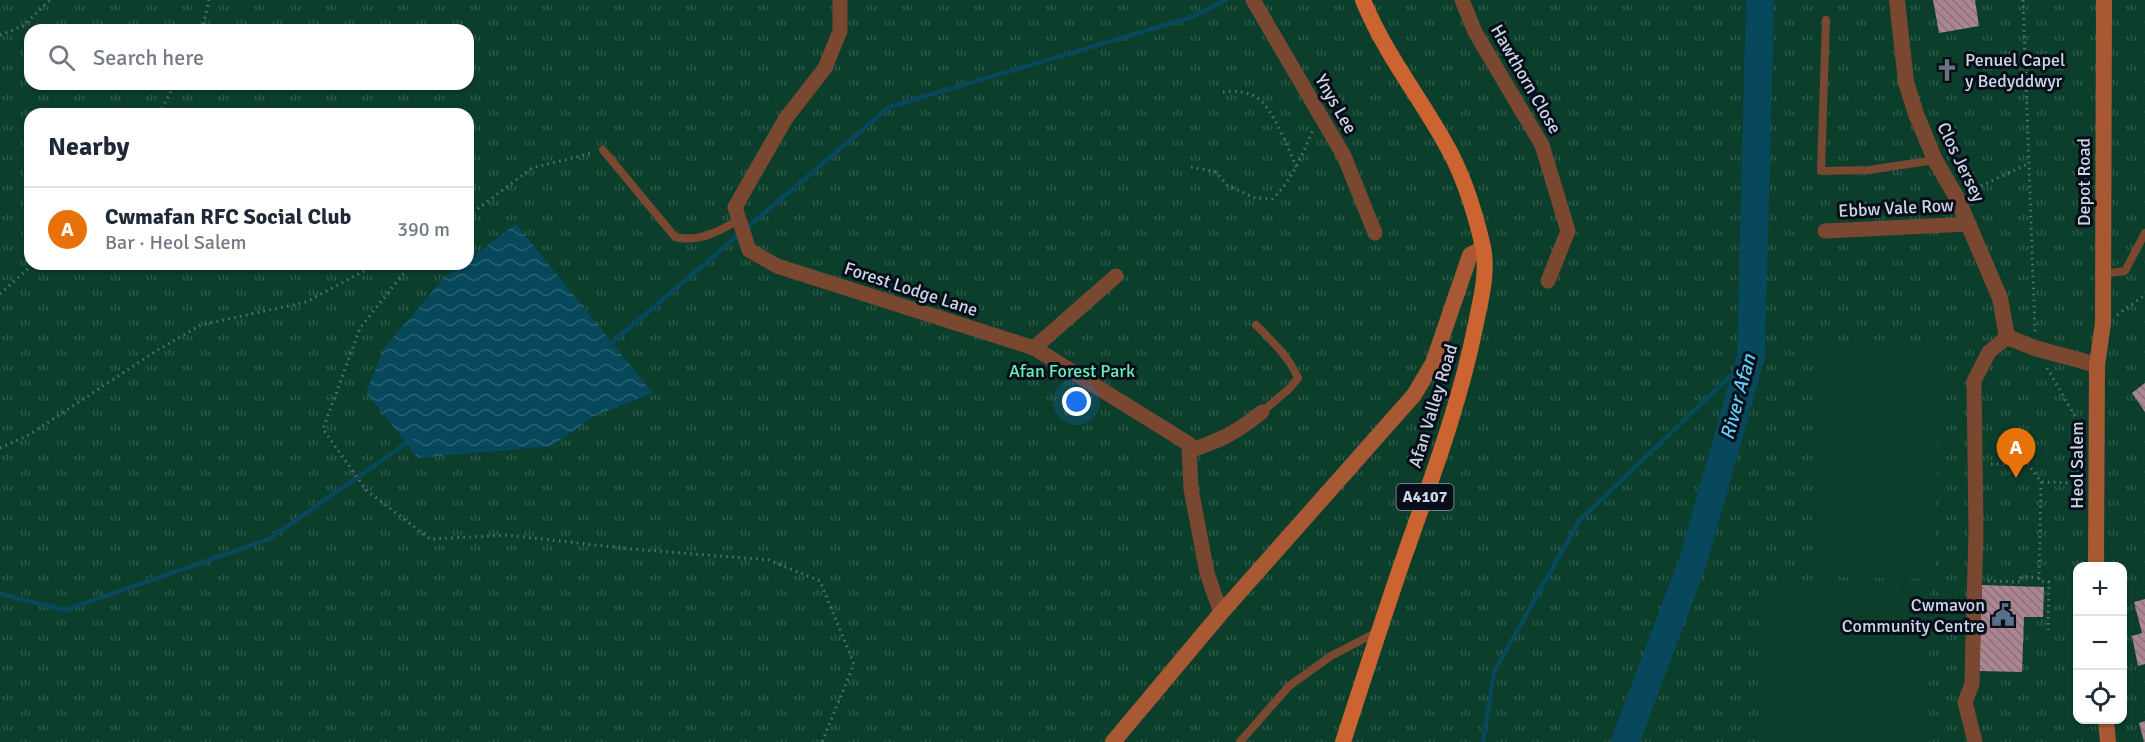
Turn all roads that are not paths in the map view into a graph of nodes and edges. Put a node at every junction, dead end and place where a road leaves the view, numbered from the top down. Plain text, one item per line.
1 (840, 0) edge
2 (1253, 0) edge
3 (1363, 0) edge
4 (1462, 0) edge
5 (1897, 0) edge
6 (2104, 0) edge
7 (1826, 20) dead end
8 (603, 150) road end
9 (1935, 160) junction
10 (1969, 224) junction
11 (742, 228) junction
12 (1825, 231) dead end
13 (1375, 233) dead end
14 (2145, 233) edge
15 (1483, 248) junction
16 (2103, 274) junction
17 (1116, 276) dead end
18 (1548, 281) dead end
19 (1256, 325) dead end
20 (2007, 337) junction
21 (1034, 348) junction
22 (2097, 364) junction
23 (1262, 412) joint
24 (1190, 451) junction
25 (2096, 562) edge
26 (1221, 613) junction
27 (1379, 631) junction
28 (2106, 724) edge
29 (1113, 742) edge
30 (1240, 742) edge
31 (1343, 742) edge
32 (1975, 742) edge
33 (2108, 742) edge

1 - 11 street
2 - 13 street, Ynys Lee
3 - 15 main road, A4107
4 - 18 street, Hawthorn Close
5 - 9 street, Clos Jersey
6 - 16 main road, Depot Road
7 - 9 lane
8 - 11 lane
9 - 10 street, Clos Jersey
10 - 12 street, Ebbw Vale Row
10 - 20 street, Clos Jersey
11 - 21 street, Forest Lodge Lane
14 - 16 lane
15 - 26 main road
15 - 27 main road, Afan Valley Road / A4107
16 - 22 main road, Depot Road
17 - 21 street
19 - 23 lane
20 - 22 street
20 - 32 street
21 - 24 street, Forest Lodge Lane
22 - 25 main road, Heol Salem
23 - 24 street
24 - 26 street
26 - 29 main road
27 - 30 lane
27 - 31 main road, Afan Valley Road / A4107
28 - 33 main road

